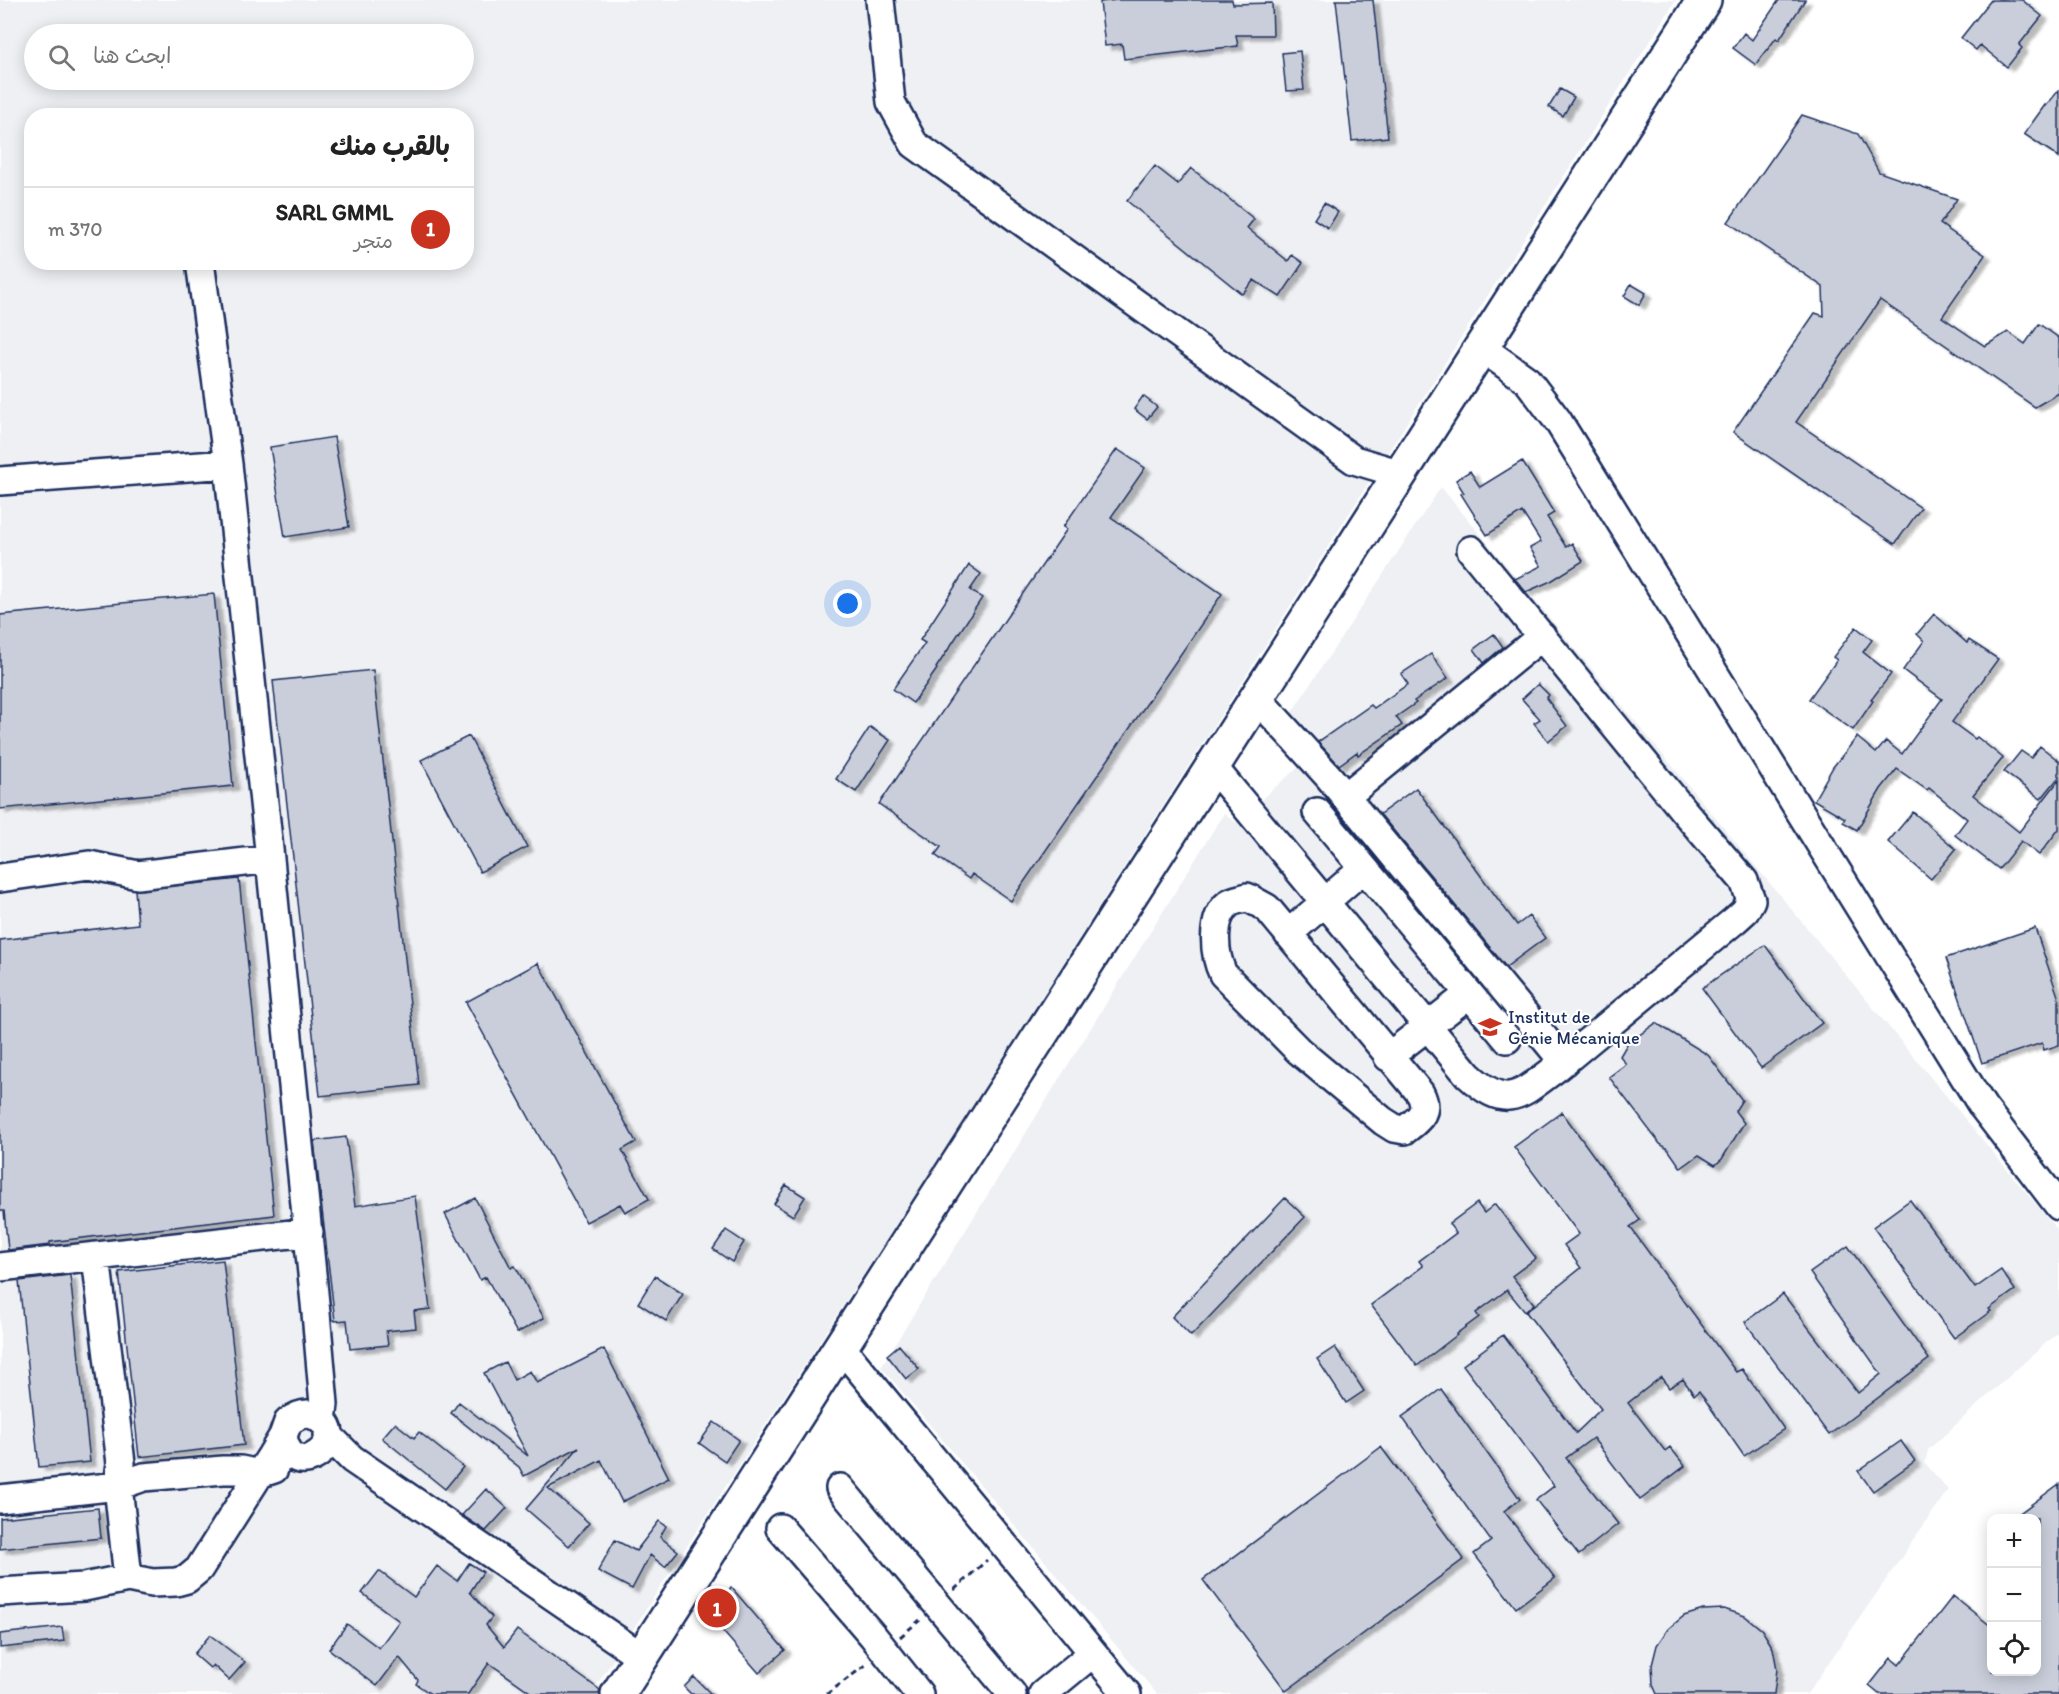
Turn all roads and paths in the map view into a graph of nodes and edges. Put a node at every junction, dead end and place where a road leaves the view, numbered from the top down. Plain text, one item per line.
1 (879, 0) edge
2 (1704, 0) edge
3 (201, 270) edge
4 (1482, 348) junction
5 (228, 464) junction
6 (1401, 474) junction
7 (0, 481) edge
8 (1471, 550) dead end
9 (1542, 636) junction
10 (1257, 698) junction
11 (1213, 767) junction
12 (1345, 797) junction
13 (1317, 812) dead end
14 (270, 860) junction
15 (1364, 868) junction
16 (0, 879) edge
17 (1326, 902) junction
18 (1288, 934) junction
19 (1469, 994) junction
20 (1427, 1025) junction
21 (1507, 1040) dead end
22 (1388, 1057) junction
23 (1564, 1062) junction
24 (2059, 1206) edge
25 (309, 1232) junction
26 (96, 1257) junction
27 (0, 1267) edge
28 (316, 1313) junction
29 (841, 1347) junction
30 (289, 1427) junction
31 (318, 1442) junction
32 (259, 1474) junction
33 (118, 1486) junction
34 (840, 1488) dead end
35 (0, 1499) edge
36 (780, 1528) dead end
37 (1004, 1545) junction
38 (128, 1578) junction
39 (0, 1592) edge
40 (937, 1605) junction
41 (885, 1650) junction
42 (1093, 1653) junction
43 (642, 1657) junction
44 (618, 1694) edge
45 (827, 1694) edge
46 (919, 1694) edge
47 (1011, 1694) edge
48 (1043, 1694) edge
49 (1127, 1694) edge

1 - 6 street
2 - 4 main road
3 - 5 street
4 - 6 main road
4 - 24 street
5 - 7 street
5 - 14 street
6 - 10 main road
8 - 9 street
9 - 12 street
9 - 23 street
10 - 11 main road
10 - 12 street
11 - 17 street
11 - 29 main road
12 - 23 street
13 - 15 street
14 - 16 street
14 - 25 street
15 - 17 street
15 - 19 street
17 - 18 street
17 - 20 street
18 - 22 street
18 - 22 street
19 - 20 street
19 - 21 street
20 - 22 street
20 - 23 street
25 - 26 street
25 - 28 street
26 - 27 street
26 - 33 street
28 - 30 street
28 - 31 street
29 - 37 street
29 - 43 main road
30 - 31 street
30 - 31 street
30 - 32 street
31 - 32 street
31 - 43 street
32 - 33 street
32 - 38 street
33 - 35 street
33 - 38 street
34 - 40 street
36 - 41 street
37 - 40 path
37 - 42 street
38 - 39 street
40 - 41 path
40 - 47 street
41 - 45 path
41 - 46 street
42 - 48 street
42 - 49 street
43 - 44 main road

